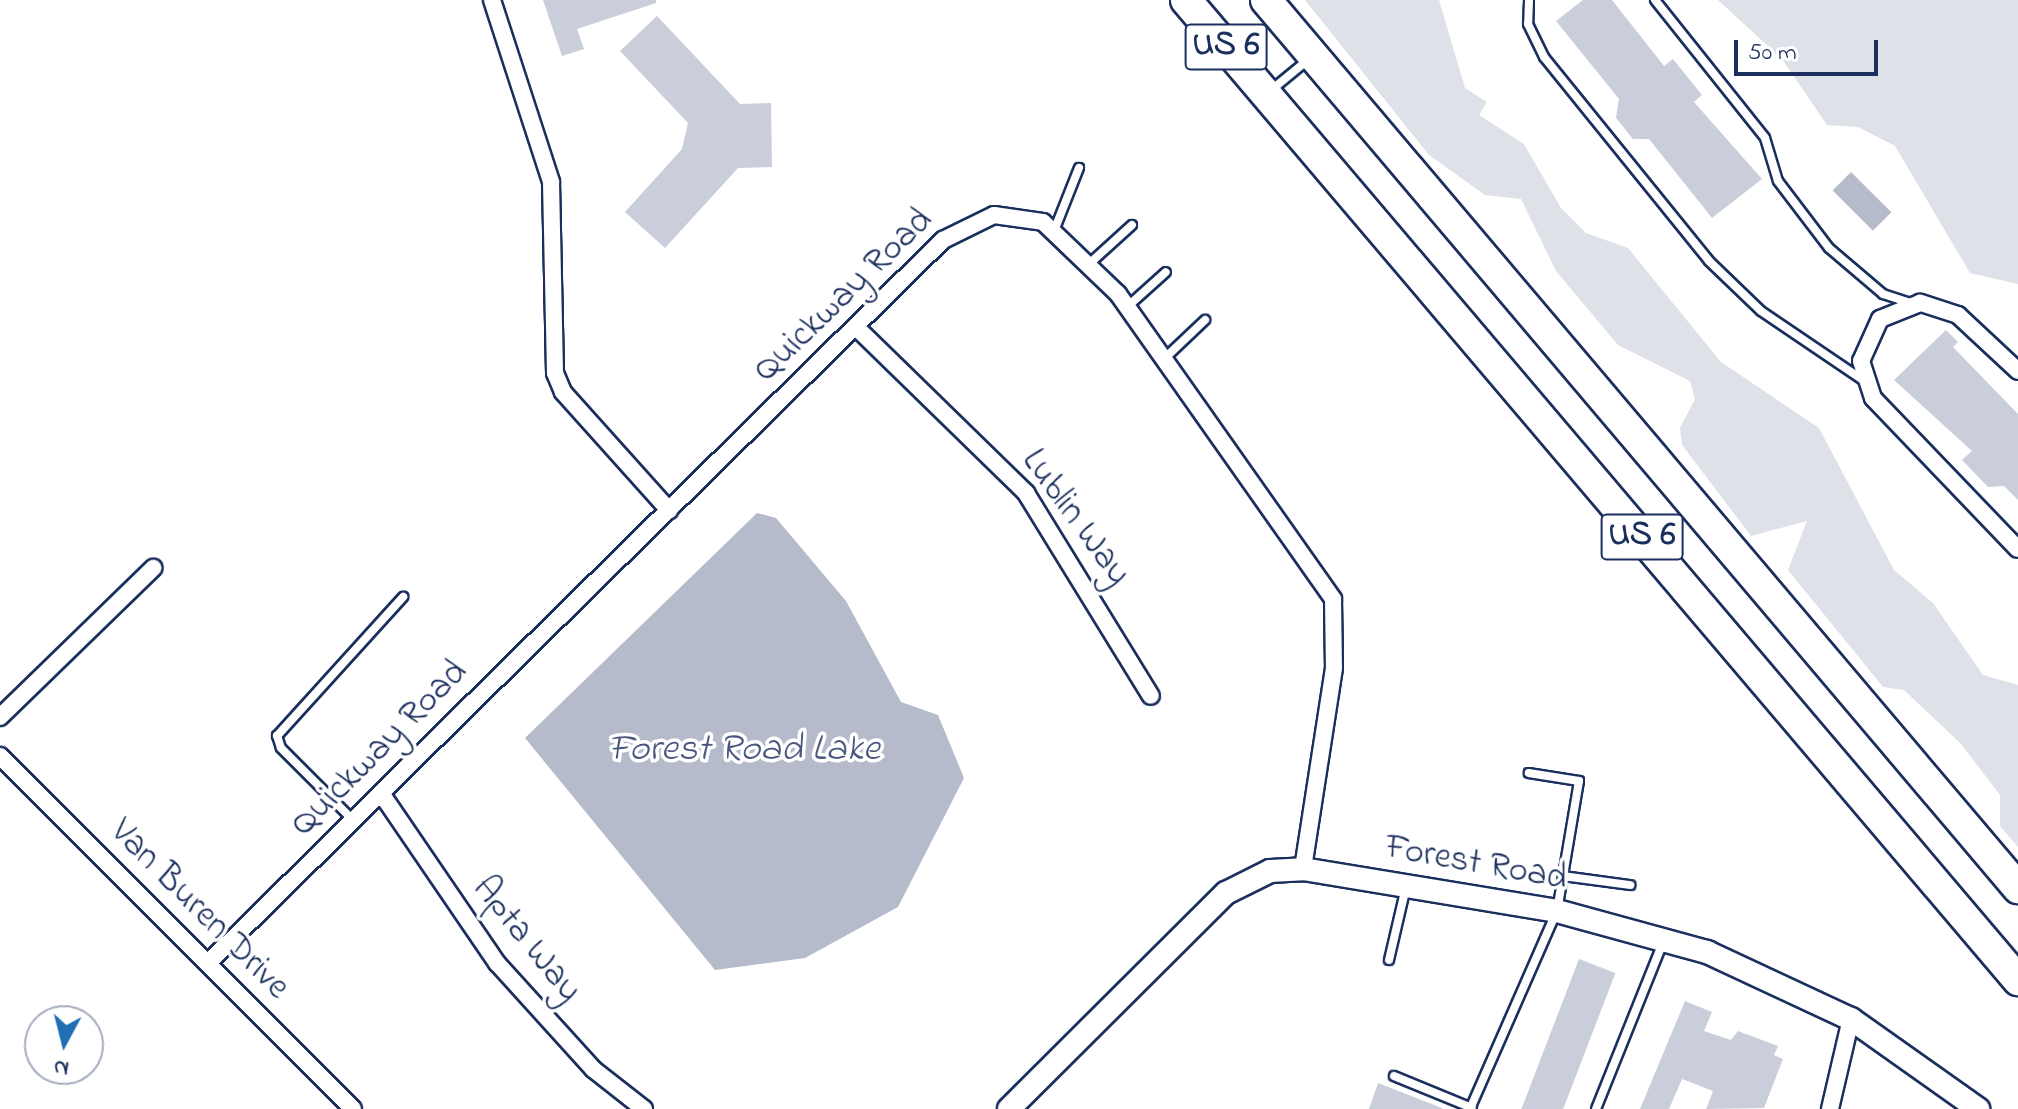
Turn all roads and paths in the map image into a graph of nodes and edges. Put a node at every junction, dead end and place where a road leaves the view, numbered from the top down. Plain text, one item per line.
1 (492, 0) edge
2 (1186, 0) edge
3 (1266, 0) edge
4 (1529, 0) edge
5 (1655, 0) edge
6 (1313, 56) junction
7 (1266, 94) junction
8 (1079, 168) dead end
9 (1132, 225) dead end
10 (1054, 231) junction
11 (1089, 264) junction
12 (1166, 272) dead end
13 (1911, 304) junction
14 (1127, 307) junction
15 (1205, 320) dead end
16 (856, 327) junction
17 (1166, 357) junction
18 (2018, 371) edge
19 (1863, 380) junction
20 (669, 510) junction
21 (2018, 549) edge
22 (153, 568) dead end
23 (403, 597) dead end
24 (1151, 696) dead end
25 (0, 717) edge
26 (0, 756) edge
27 (1529, 773) dead end
28 (381, 793) junction
29 (353, 820) junction
30 (1303, 869) junction
31 (1563, 876) junction
32 (1630, 885) dead end
33 (1406, 886) junction
34 (2018, 888) edge
35 (1557, 911) junction
36 (1665, 938) junction
37 (1389, 960) dead end
38 (208, 963) junction
39 (2018, 980) edge
40 (1851, 1019) junction
41 (1394, 1076) dead end
42 (1471, 1108) edge
43 (353, 1109) edge
44 (644, 1109) edge
45 (1009, 1109) edge
46 (1596, 1109) edge
47 (1830, 1109) edge
48 (1978, 1109) edge

1 - 20 street
2 - 7 highway, US 6
3 - 6 highway, US 6
4 - 19 lane
5 - 13 lane
6 - 7 lane
6 - 34 highway, US 6
7 - 39 highway, US 6
8 - 10 lane
9 - 11 lane
10 - 11 street, Quickway Road
10 - 16 street, Quickway Road
11 - 14 street, Quickway Road
12 - 14 lane
13 - 18 street
13 - 19 street
14 - 17 street, Quickway Road
15 - 17 lane
16 - 20 street, Quickway Road
16 - 24 street, Lublin Way
17 - 30 street, Quickway Road
19 - 21 street
20 - 28 street, Quickway Road
22 - 25 street
23 - 29 lane
26 - 38 street, Van Buren Drive
27 - 31 lane
28 - 29 street, Quickway Road
28 - 44 street, Apta Way
29 - 38 street, Quickway Road
30 - 33 street, Forest Road
30 - 45 street, Forest Road
31 - 32 lane
31 - 35 lane
33 - 35 street, Forest Road
33 - 37 lane
35 - 36 street, Forest Road
35 - 42 lane
36 - 40 street, Forest Road
36 - 46 lane
38 - 43 street, Van Buren Drive
40 - 47 street
40 - 48 street, Forest Road
41 - 42 lane

